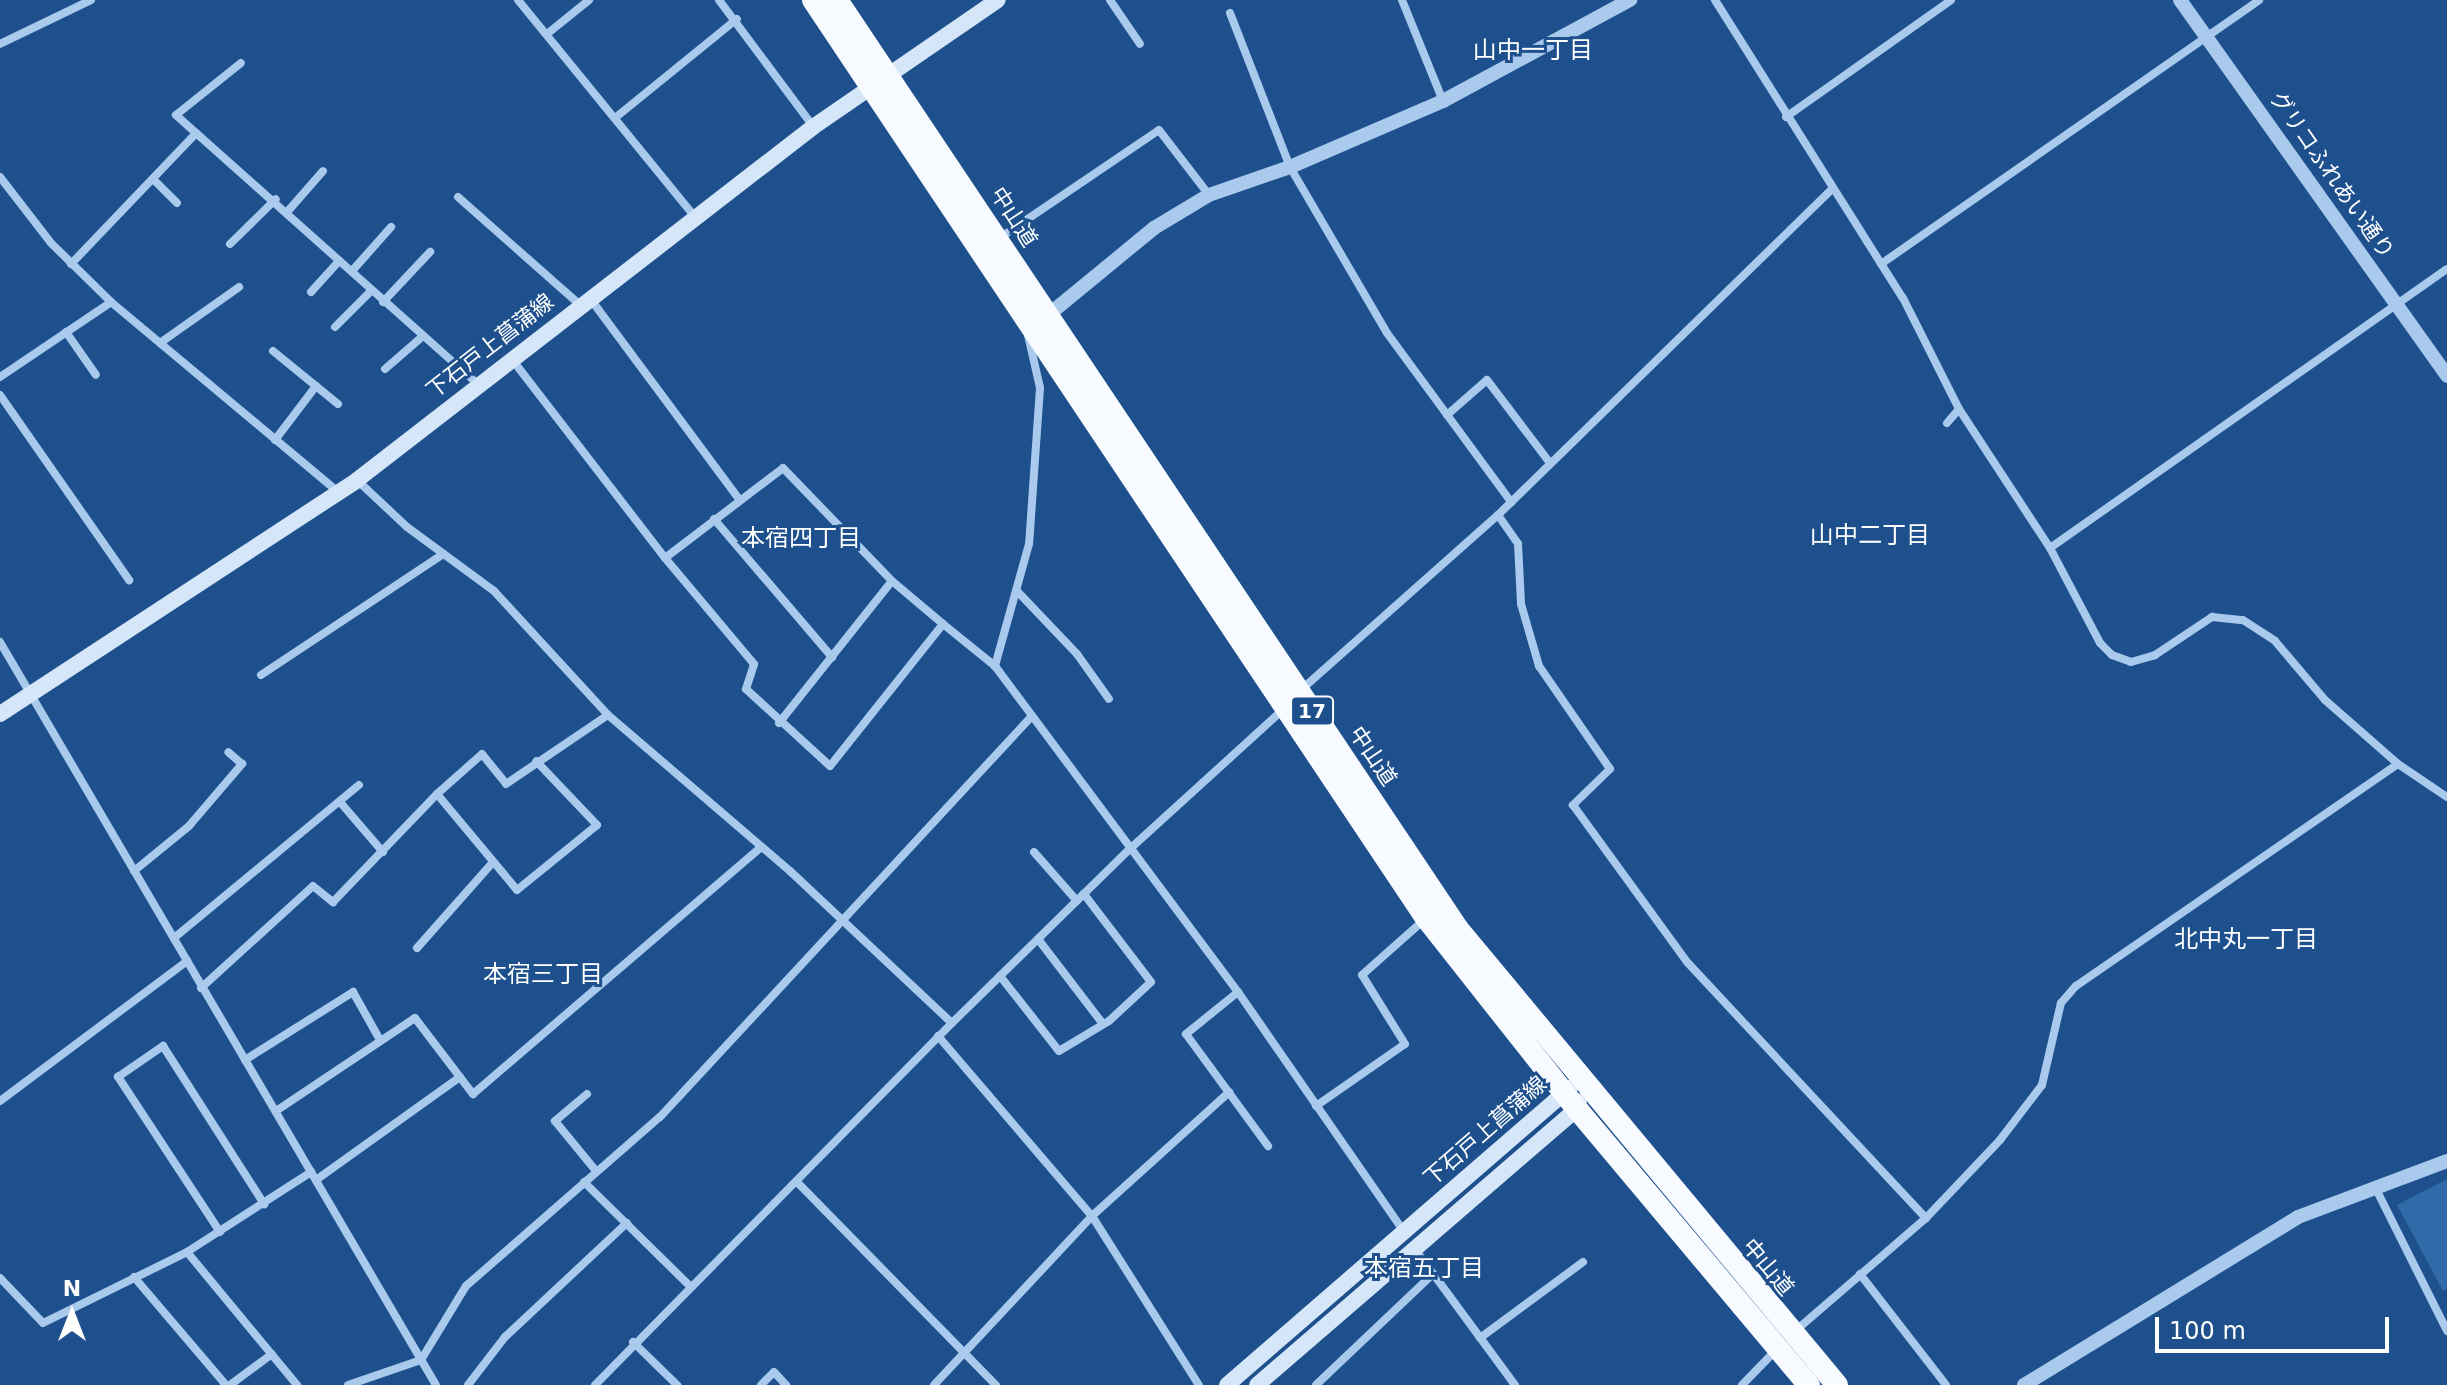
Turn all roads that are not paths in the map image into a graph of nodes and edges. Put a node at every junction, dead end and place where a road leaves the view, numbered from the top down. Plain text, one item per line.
1 (91, 0) edge
2 (518, 0) edge
3 (589, 0) edge
4 (719, 0) edge
5 (813, 0) edge
6 (837, 0) edge
7 (998, 0) edge
8 (1110, 0) edge
9 (1402, 0) edge
10 (1630, 0) edge
11 (1715, 0) edge
12 (1951, 0) edge
13 (2180, 0) edge
14 (2259, 0) edge
15 (1230, 13) dead end
16 (737, 19) junction
17 (547, 34) junction
18 (2207, 36) junction
19 (0, 44) edge
20 (1140, 44) dead end
21 (241, 63) dead end
22 (880, 82) junction
23 (1443, 101) junction
24 (1786, 117) junction
25 (615, 118) junction
26 (813, 127) junction
27 (196, 133) junction
28 (1290, 167) junction
29 (323, 171) dead end
30 (0, 177) edge
31 (155, 181) junction
32 (1832, 189) junction
33 (1209, 195) junction
34 (458, 197) dead end
35 (276, 199) junction
36 (177, 203) dead end
37 (288, 211) junction
38 (695, 217) junction
39 (391, 227) dead end
40 (998, 239) junction
41 (230, 244) dead end
42 (430, 252) dead end
43 (339, 261) junction
44 (71, 264) junction
45 (1881, 264) junction
46 (2447, 269) edge
47 (352, 271) junction
48 (239, 287) dead end
49 (371, 291) junction
50 (311, 292) dead end
51 (584, 301) junction
52 (111, 302) junction
53 (383, 302) junction
54 (2396, 304) junction
55 (1038, 317) junction
56 (335, 327) dead end
57 (66, 332) junction
58 (423, 336) junction
59 (160, 343) junction
60 (273, 351) dead end
61 (511, 358) junction
62 (385, 369) dead end
63 (96, 375) dead end
64 (2447, 376) edge
65 (0, 377) edge
66 (477, 383) junction
67 (316, 386) junction
68 (0, 395) edge
69 (338, 404) dead end
70 (1959, 409) junction
71 (1447, 415) junction
72 (1947, 423) dead end
73 (275, 440) junction
74 (1550, 463) junction
75 (357, 480) junction
76 (339, 492) junction
77 (739, 499) junction
78 (1511, 502) junction
79 (1498, 515) junction
80 (714, 519) junction
81 (2050, 548) junction
82 (443, 554) junction
83 (665, 558) junction
84 (129, 580) dead end
85 (892, 581) junction
86 (1017, 591) junction
87 (943, 624) junction
88 (0, 642) edge
89 (832, 657) junction
90 (995, 666) junction
91 (261, 675) dead end
92 (34, 692) junction
93 (1109, 699) dead end
94 (1293, 699) junction
95 (0, 714) edge
96 (608, 715) junction
97 (1032, 716) junction
98 (779, 723) junction
99 (228, 752) dead end
100 (536, 761) junction
101 (2398, 764) junction
102 (359, 785) dead end
103 (437, 794) junction
104 (2447, 797) edge
105 (340, 802) junction
106 (761, 847) junction
107 (1132, 847) junction
108 (383, 852) junction
109 (1034, 852) dead end
110 (493, 862) junction
111 (134, 871) junction
112 (1084, 894) junction
113 (1077, 901) junction
114 (842, 918) junction
115 (1426, 918) junction
116 (174, 938) junction
117 (1038, 939) junction
118 (417, 948) dead end
119 (187, 961) junction
120 (1000, 976) junction
121 (201, 988) junction
122 (1238, 992) junction
123 (952, 1023) junction
124 (1103, 1024) junction
125 (938, 1036) junction
126 (380, 1040) junction
127 (245, 1060) junction
128 (460, 1077) junction
129 (1573, 1087) junction
130 (1229, 1092) junction
131 (587, 1094) dead end
132 (0, 1101) edge
133 (1316, 1106) junction
134 (1577, 1109) junction
135 (276, 1111) junction
136 (1268, 1146) dead end
137 (2447, 1161) edge
138 (596, 1171) junction
139 (314, 1176) junction
140 (584, 1182) junction
141 (798, 1183) junction
142 (2375, 1187) junction
143 (264, 1204) junction
144 (1092, 1216) junction
145 (1926, 1218) junction
146 (627, 1223) junction
147 (220, 1232) junction
148 (1404, 1232) junction
149 (1414, 1248) junction
150 (187, 1252) junction
151 (1583, 1262) dead end
152 (1433, 1274) junction
153 (1860, 1274) junction
154 (134, 1277) junction
155 (0, 1278) edge
156 (691, 1287) junction
157 (2447, 1331) edge
158 (1480, 1338) junction
159 (633, 1342) junction
160 (1784, 1342) junction
161 (966, 1351) junction
162 (272, 1354) junction
163 (421, 1360) junction
164 (228, 1385) edge
165 (297, 1385) edge
166 (348, 1385) edge
167 (436, 1385) edge
168 (468, 1385) edge
169 (595, 1385) edge
170 (677, 1385) edge
171 (761, 1385) edge
172 (786, 1385) edge
173 (934, 1385) edge
174 (996, 1385) edge
175 (1199, 1385) edge
176 (1227, 1385) edge
177 (1257, 1385) edge
178 (1316, 1385) edge
179 (1515, 1385) edge
180 (1742, 1385) edge
181 (1809, 1385) edge
182 (1837, 1385) edge
183 (1946, 1385) edge
184 (2024, 1385) edge

1 - 19 street
2 - 17 street
3 - 17 street
4 - 16 street
5 - 22 highway, 中山道 / 17
6 - 22 highway, 中山道 / 17
7 - 22 main road, 下石戸上菖蒲線
8 - 20 street
9 - 23 street
10 - 23 street
11 - 24 street
12 - 24 street
13 - 18 street, グリコふれあい通り
14 - 18 street
15 - 28 street
16 - 25 street
16 - 26 street
17 - 25 street
18 - 45 street
18 - 54 street, グリコふれあい通り
21 - 27 street
22 - 26 main road, 下石戸上菖蒲線
22 - 40 highway, 中山道 / 17
22 - 55 highway, 中山道 / 17
23 - 28 street
24 - 32 street
25 - 38 street
26 - 38 main road, 下石戸上菖蒲線
27 - 31 street
27 - 35 street
28 - 33 street
28 - 71 street
29 - 37 street
30 - 44 street
31 - 36 street
31 - 44 street
32 - 45 street
32 - 74 street
33 - 40 street
33 - 55 street
34 - 51 street
35 - 37 street
35 - 41 street
37 - 43 street
38 - 51 main road, 下石戸上菖蒲線
39 - 47 street
40 - 55 highway, 中山道 / 17
42 - 53 street
43 - 47 street
43 - 50 street
44 - 52 street
45 - 70 street
46 - 54 street
47 - 49 street
48 - 59 street
49 - 53 street
49 - 56 street
51 - 61 main road, 下石戸上菖蒲線
51 - 77 street
52 - 57 street
52 - 59 street
53 - 58 street
54 - 64 street, グリコふれあい通り
54 - 81 street
55 - 86 street
55 - 94 highway, 中山道 / 17
57 - 63 street
57 - 65 street
58 - 62 street
58 - 66 street
59 - 73 street
60 - 67 street
61 - 66 main road, 下石戸上菖蒲線
61 - 83 street
66 - 75 main road, 下石戸上菖蒲線
67 - 69 street
67 - 73 street
68 - 84 street
70 - 72 street
70 - 81 street
71 - 74 street
71 - 78 street
73 - 76 street
74 - 78 street
75 - 76 main road, 下石戸上菖蒲線
75 - 82 street
76 - 92 main road, 下石戸上菖蒲線
77 - 80 street
77 - 85 street
78 - 79 street
79 - 94 street
79 - 145 street
80 - 83 street
80 - 89 street
81 - 101 street
82 - 91 street
82 - 96 street
83 - 98 street
85 - 87 street
85 - 89 street
86 - 90 street
86 - 93 street
87 - 90 street
87 - 98 street
88 - 92 street
89 - 98 street
90 - 97 street
92 - 95 main road, 下石戸上菖蒲線
92 - 111 street
94 - 107 street
94 - 115 highway, 中山道 / 17
94 - 129 highway, 中山道 / 17
96 - 100 street
96 - 106 street
97 - 107 street
97 - 114 street
99 - 111 street
100 - 103 street
100 - 110 street
101 - 104 street
101 - 145 street
102 - 105 street
103 - 108 street
103 - 110 street
105 - 108 street
105 - 116 street
106 - 114 street
106 - 128 street
107 - 112 street
107 - 122 street
108 - 121 street
109 - 113 street
110 - 118 street
111 - 116 street
112 - 113 street
112 - 124 street
113 - 117 street
114 - 123 street
114 - 138 street
115 - 129 highway, 中山道 / 17
115 - 133 street
116 - 119 street
117 - 120 street
117 - 124 street
119 - 121 street
119 - 132 street
120 - 123 street
120 - 124 street
121 - 127 street
122 - 130 street
122 - 133 street
123 - 125 street
125 - 141 street
125 - 144 street
126 - 127 street
126 - 128 street
126 - 135 street
127 - 135 street
128 - 139 street
129 - 134 highway, 中山道 / 17
129 - 148 main road, 下石戸上菖蒲線
129 - 160 highway, 中山道 / 17
130 - 136 street
130 - 144 street
131 - 138 street
133 - 148 street
134 - 149 main road, 下石戸上菖蒲線
134 - 160 highway, 中山道 / 17
135 - 139 street
137 - 142 street
138 - 140 street
139 - 143 street
139 - 163 street
140 - 146 street
140 - 163 street
141 - 156 street
141 - 161 street
142 - 157 street
142 - 184 street
143 - 147 street
143 - 147 street
144 - 161 street
144 - 175 street
145 - 153 street
146 - 156 street
146 - 168 street
147 - 150 street
148 - 176 main road, 下石戸上菖蒲線
149 - 152 street
149 - 177 main road, 下石戸上菖蒲線
150 - 154 street
150 - 162 street
151 - 158 street
152 - 158 street
152 - 178 street
153 - 160 street
153 - 183 street
154 - 155 street
154 - 164 street
156 - 159 street
158 - 179 street
159 - 169 street
159 - 170 street
160 - 180 street
160 - 181 highway, 中山道 / 17
160 - 182 highway, 中山道 / 17
161 - 173 street
161 - 174 street
162 - 164 street
162 - 165 street
163 - 166 street
163 - 167 street
171 - 172 street

